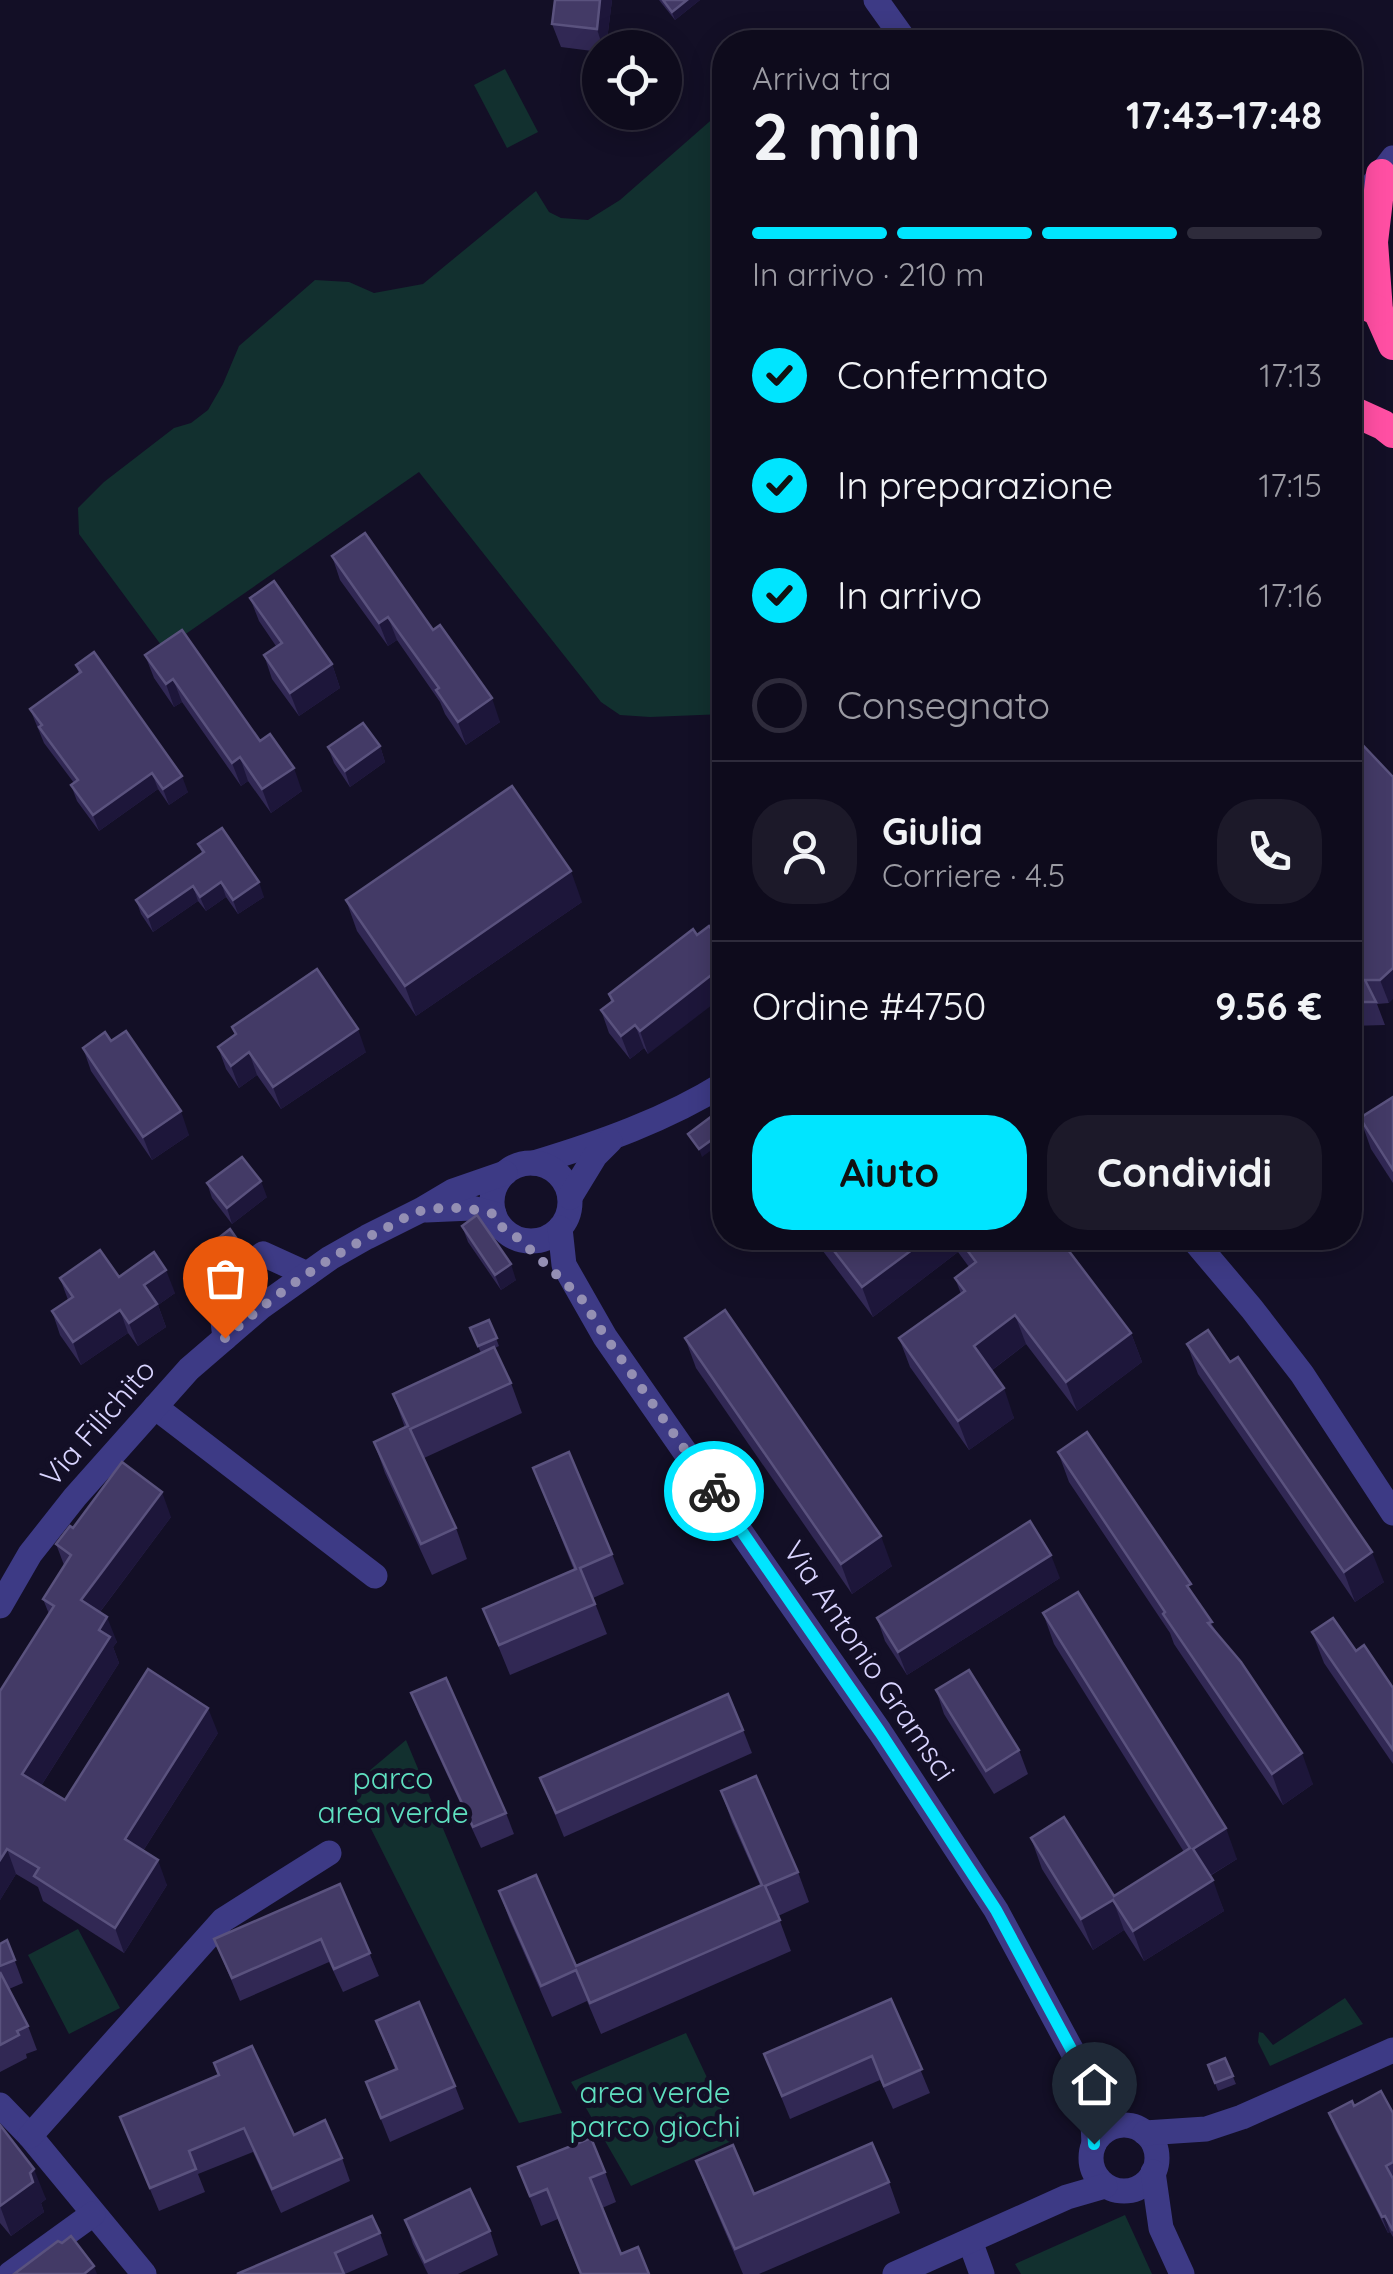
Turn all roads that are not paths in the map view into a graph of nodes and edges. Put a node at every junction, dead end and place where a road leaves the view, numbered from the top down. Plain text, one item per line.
1 (876, 0) edge
2 (897, 30) edge
3 (1387, 166) edge
4 (1362, 199) edge
5 (1364, 305) edge
6 (1393, 346) edge
7 (1362, 415) edge
8 (1393, 433) edge
9 (712, 1091) edge
10 (614, 1138) junction
11 (534, 1162) junction
12 (505, 1173) junction
13 (570, 1197) junction
14 (422, 1210) junction
15 (494, 1214) junction
16 (560, 1228) junction
17 (518, 1238) junction
18 (1202, 1250) edge
19 (308, 1274) junction
20 (581, 1298) junction
21 (225, 1338) junction
22 (155, 1407) junction
23 (1393, 1513) edge
24 (374, 1576) dead end
25 (0, 1606) edge
26 (329, 1853) dead end
27 (1393, 2050) edge
28 (1084, 2073) junction
29 (0, 2104) edge
30 (1194, 2129) junction
31 (1140, 2130) junction
32 (30, 2136) junction
33 (1155, 2167) junction
34 (1103, 2172) junction
35 (93, 2214) junction
36 (1161, 2228) junction
37 (970, 2241) junction
38 (10, 2274) edge
39 (144, 2274) edge
40 (895, 2274) edge
41 (982, 2274) edge
42 (1182, 2274) edge

1 - 2 street
3 - 4 street
3 - 5 highway
5 - 6 highway
7 - 8 highway
9 - 10 street
10 - 11 street
10 - 13 street
11 - 12 street
11 - 13 street
12 - 14 street, Via Filichito
12 - 15 street
13 - 16 street
14 - 15 street, Via Filichito
14 - 19 street, Via Filichito
15 - 17 street
16 - 17 street
16 - 20 street, Via Antonio Gramsci
17 - 20 street, Via Antonio Gramsci
18 - 23 street
19 - 21 street, Via Filichito
19 - 21 street
20 - 28 street, Via Antonio Gramsci
21 - 22 street, Via Filichito
22 - 24 street
22 - 25 street, Via Filichito
26 - 32 street
27 - 30 street
28 - 31 street, Via Antonio Gramsci
28 - 34 street, Via Antonio Gramsci
29 - 32 street
30 - 31 street
30 - 33 street
31 - 33 street
31 - 34 street
32 - 35 street
33 - 34 street
33 - 36 street
34 - 36 street
34 - 37 street
35 - 38 street
35 - 39 street
36 - 42 street
37 - 40 street
37 - 41 street

